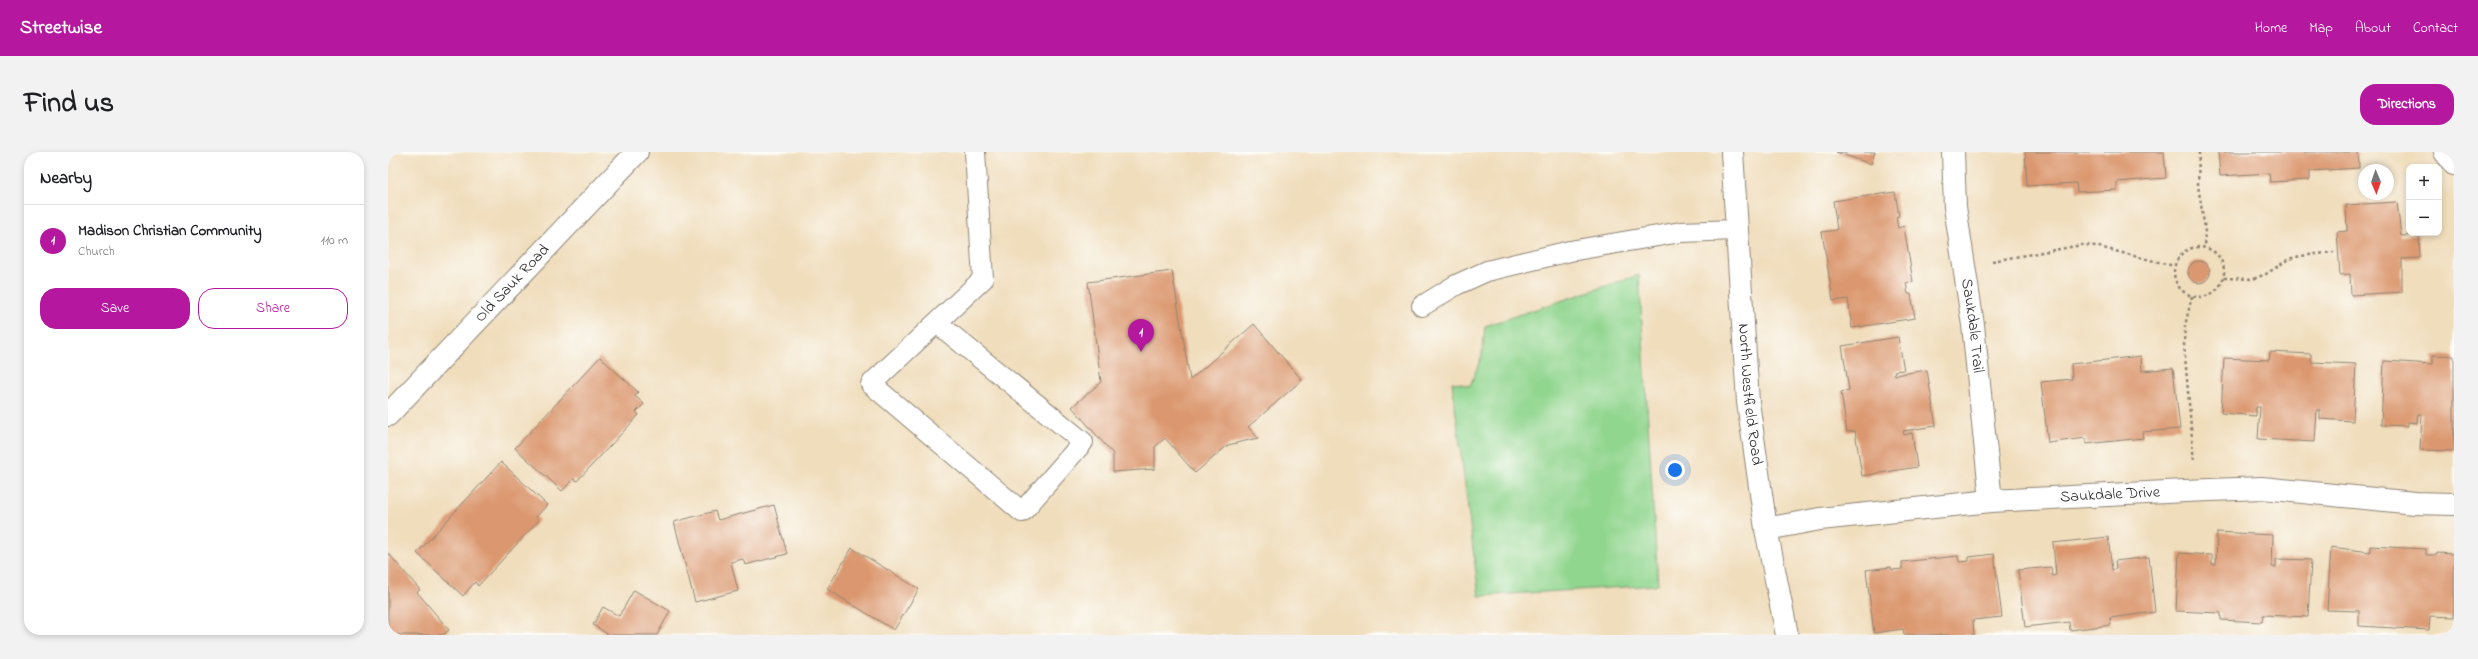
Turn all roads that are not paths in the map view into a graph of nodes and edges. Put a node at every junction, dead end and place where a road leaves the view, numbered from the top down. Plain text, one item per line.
1 (637, 152) edge
2 (975, 152) edge
3 (1732, 152) edge
4 (1953, 152) edge
5 (2445, 152) edge
6 (2454, 164) edge
7 (1736, 230) junction
8 (1422, 306) dead end
9 (937, 323) junction
10 (388, 415) edge
11 (1991, 501) junction
12 (2454, 504) edge
13 (1766, 528) junction
14 (1787, 635) edge

1 - 10 street, Old Sauk Road
2 - 9 lane
3 - 7 street, North Westfield Road
4 - 11 street, Saukdale Trail
5 - 6 street
7 - 8 lane
7 - 13 street, North Westfield Road
9 - 9 lane
11 - 12 street, Saukdale Drive
11 - 13 street, Saukdale Drive
13 - 14 street, North Westfield Road

